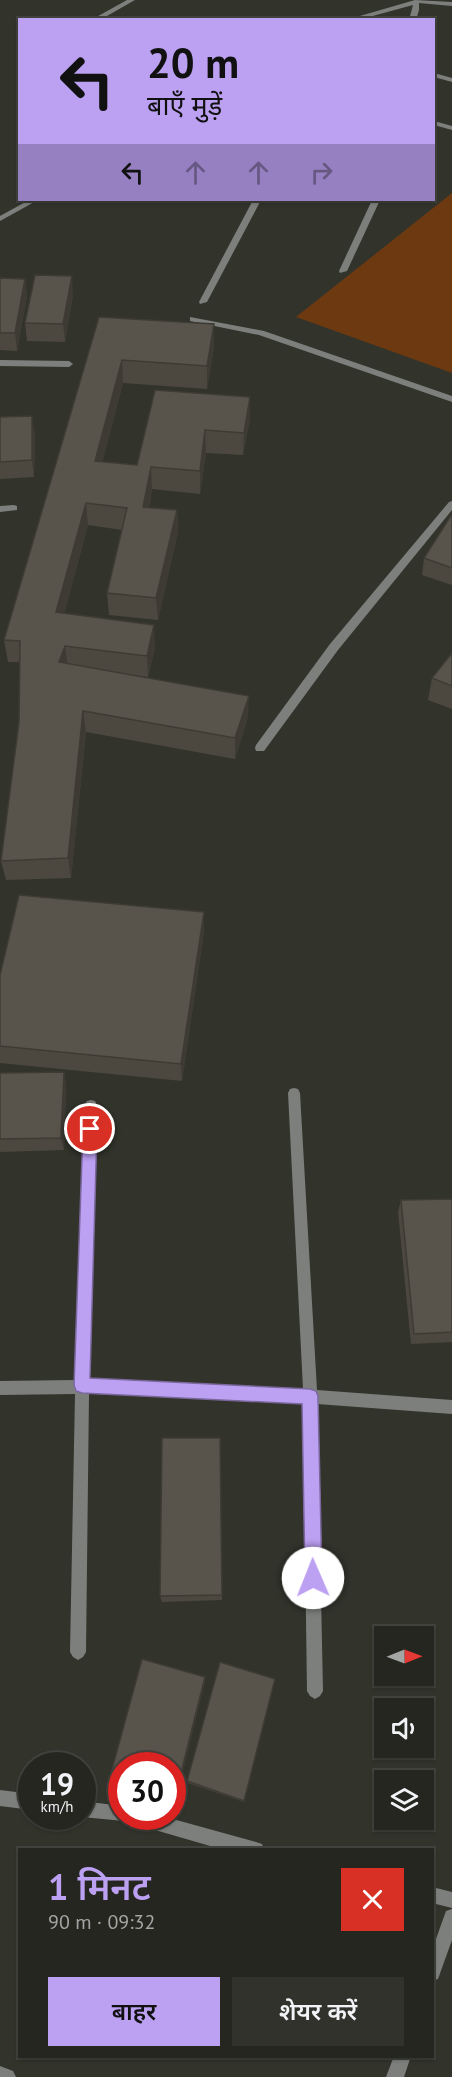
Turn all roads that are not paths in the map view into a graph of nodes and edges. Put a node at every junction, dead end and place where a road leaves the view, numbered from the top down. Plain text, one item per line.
1 (132, 0) edge
2 (419, 0) edge
3 (452, 4) edge
4 (98, 18) edge
5 (356, 18) edge
6 (413, 18) edge
7 (435, 75) edge
8 (452, 80) edge
9 (452, 116) edge
10 (448, 127) edge
11 (32, 201) edge
12 (256, 201) edge
13 (376, 201) edge
14 (0, 219) edge
15 (343, 271) dead end
16 (203, 302) dead end
17 (193, 320) edge
18 (0, 363) edge
19 (69, 364) dead end
20 (452, 399) edge
21 (452, 504) edge
22 (15, 508) dead end
23 (0, 509) edge
24 (260, 748) dead end
25 (294, 1093) dead end
26 (91, 1105) dead end
27 (82, 1385) junction
28 (0, 1388) edge
29 (310, 1396) junction
30 (452, 1407) edge
31 (78, 1652) dead end
32 (315, 1691) dead end
33 (0, 1798) edge
34 (18, 1800) edge
35 (182, 1830) edge
36 (249, 1848) edge
37 (434, 1896) edge
38 (452, 1900) edge
39 (452, 1917) edge
40 (434, 1967) edge
41 (402, 2058) edge
42 (0, 2075) edge
43 (7, 2077) edge
44 (395, 2077) edge

1 - 4 street
2 - 3 street
2 - 5 street
2 - 6 street
7 - 8 street
9 - 10 street
11 - 14 street
12 - 16 street
13 - 15 street
17 - 20 street
18 - 19 street
21 - 24 street
22 - 23 street
25 - 29 street
26 - 27 street
27 - 28 street
27 - 29 street
27 - 31 street
29 - 30 street
29 - 32 street
33 - 34 street
35 - 36 street
37 - 38 street
39 - 40 street
41 - 44 street
42 - 43 street

